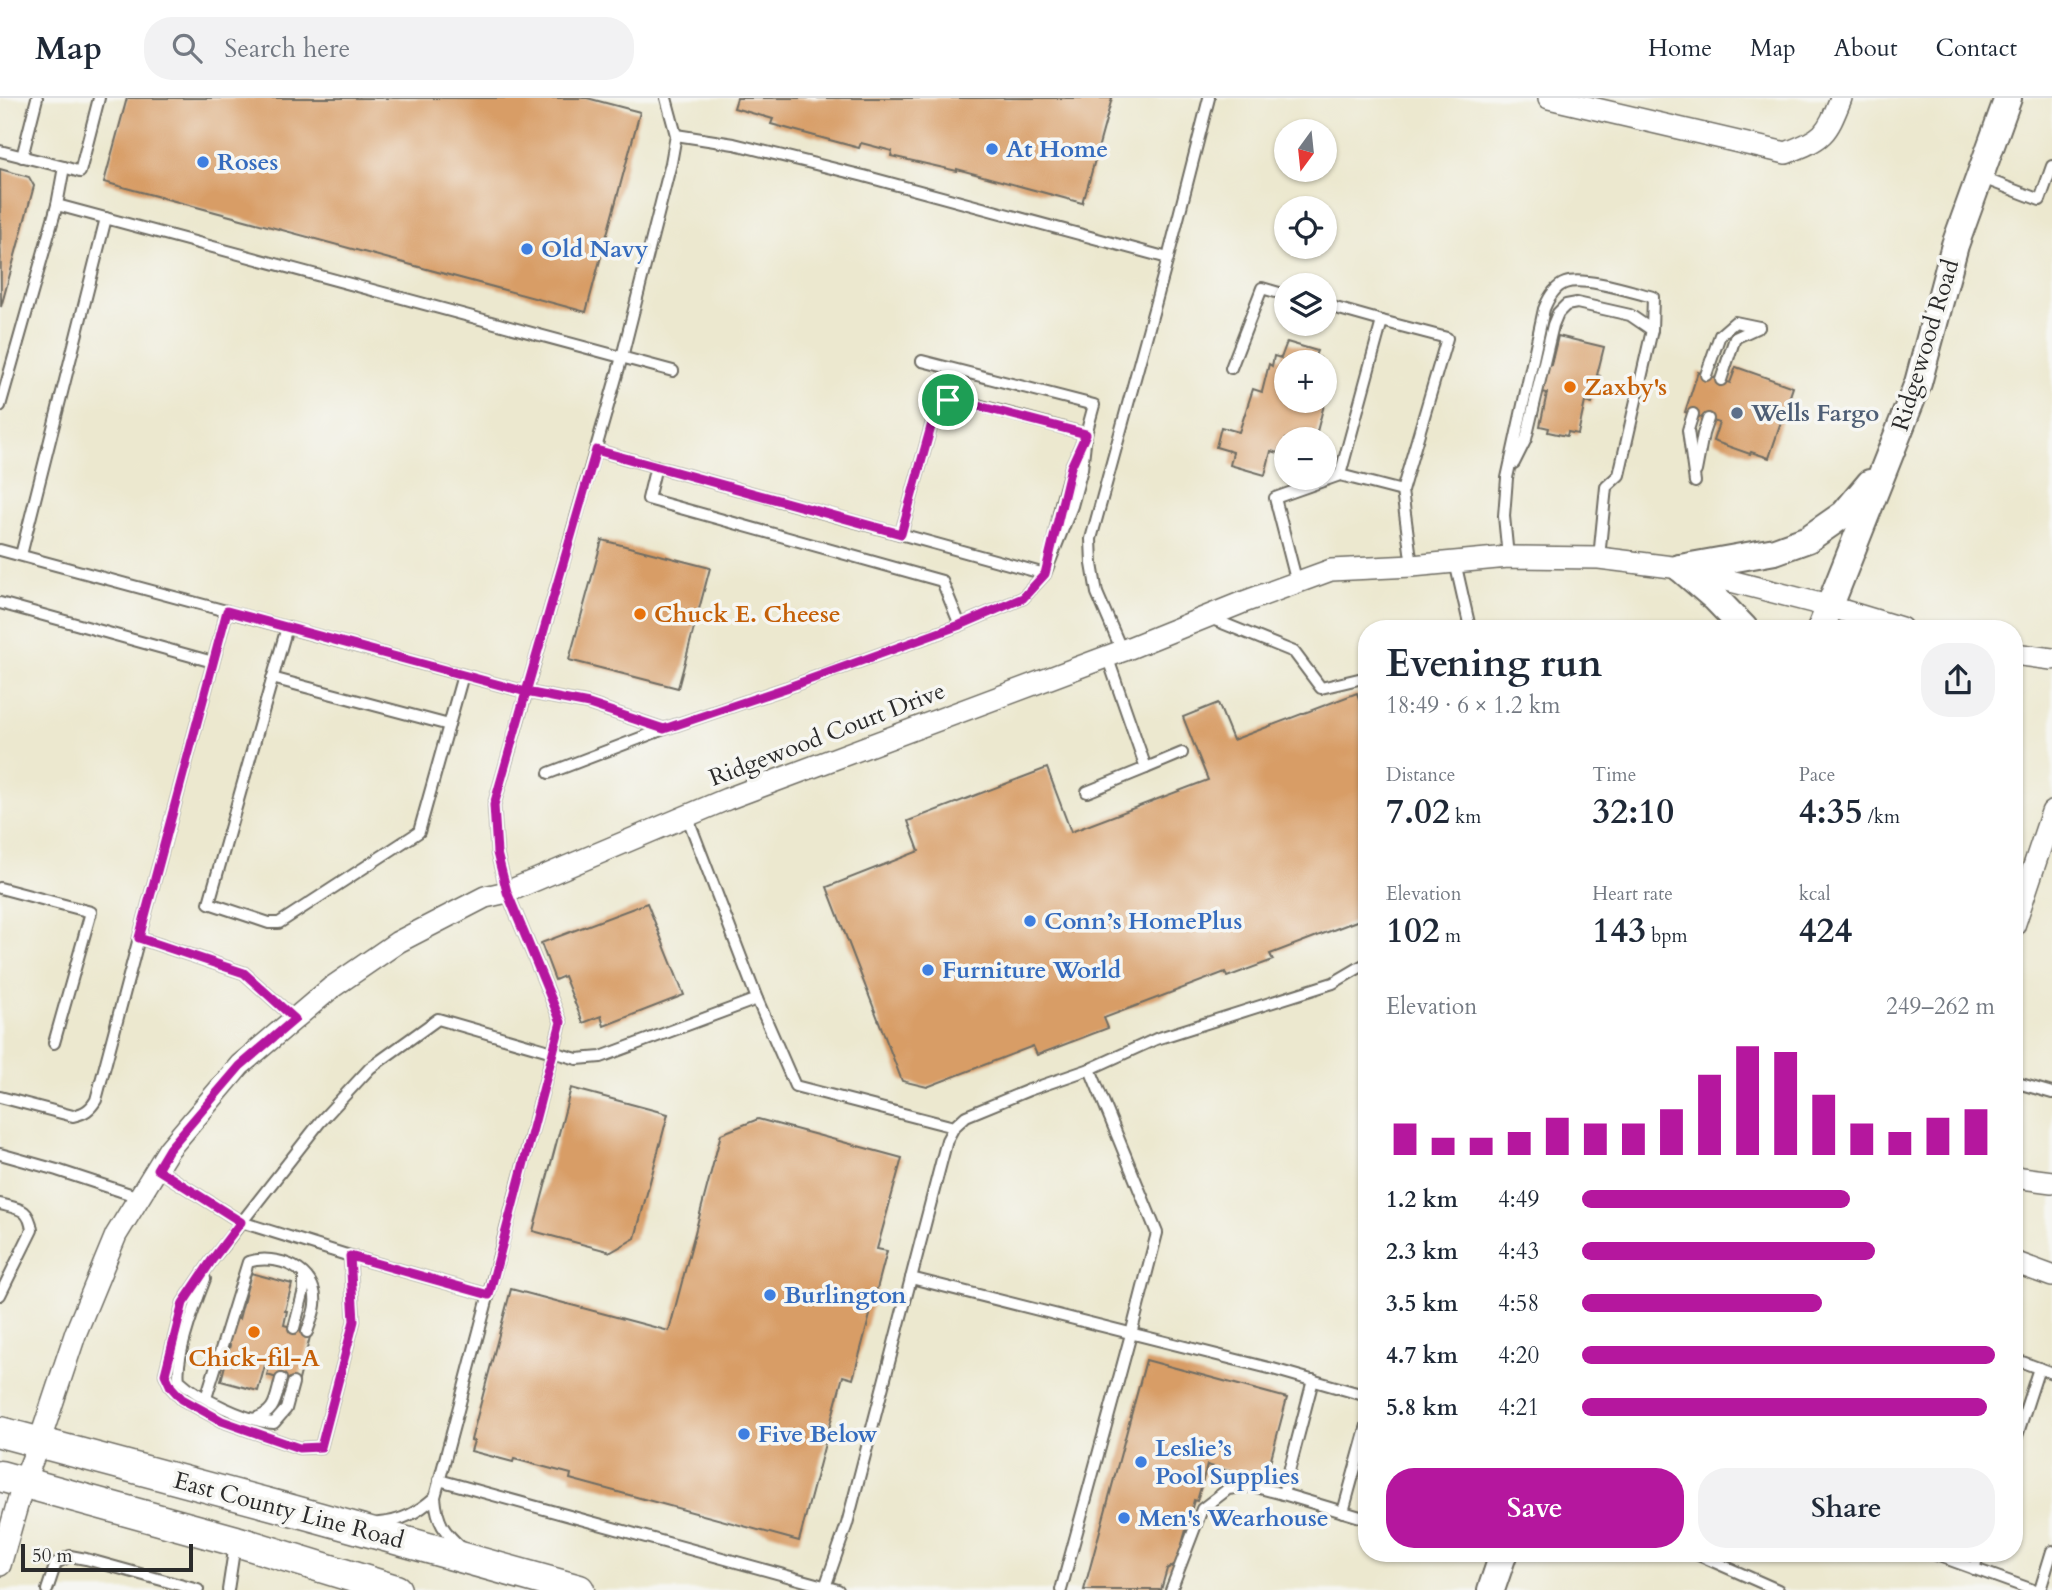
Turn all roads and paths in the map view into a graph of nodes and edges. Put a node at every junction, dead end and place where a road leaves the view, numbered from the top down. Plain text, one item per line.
1 (37, 98) edge
2 (99, 98) edge
3 (666, 98) edge
4 (1209, 98) edge
5 (1549, 98) edge
6 (1841, 98) edge
7 (2008, 98) edge
8 (676, 135) junction
9 (0, 151) edge
10 (22, 156) junction
11 (2052, 166) edge
12 (64, 167) junction
13 (1980, 177) junction
14 (57, 205) junction
15 (106, 218) junction
16 (1168, 258) junction
17 (1274, 292) edge
18 (1337, 308) edge
19 (1382, 321) junction
20 (1652, 330) junction
21 (622, 357) junction
22 (922, 361) dead end
23 (1231, 368) dead end
24 (673, 372) dead end
25 (1706, 375) dead end
26 (1721, 380) dead end
27 (0, 406) edge
28 (1693, 414) dead end
29 (1708, 419) dead end
30 (1086, 434) junction
31 (596, 450) junction
32 (1886, 463) junction
33 (656, 466) junction
34 (1340, 475) junction
35 (1507, 478) junction
36 (1402, 491) junction
37 (901, 534) junction
38 (0, 550) edge
39 (21, 555) junction
40 (1508, 557) junction
41 (1599, 558) junction
42 (1455, 562) junction
43 (1412, 566) junction
44 (1680, 568) junction
45 (1045, 574) junction
46 (1297, 583) junction
47 (0, 603) edge
48 (227, 611) junction
49 (1207, 616) junction
50 (1825, 617) edge
51 (1468, 620) edge
52 (1736, 620) edge
53 (1846, 620) edge
54 (960, 625) junction
55 (287, 627) junction
56 (1114, 654) junction
57 (2023, 655) edge
58 (2052, 659) edge
59 (213, 662) junction
60 (463, 675) junction
61 (272, 678) junction
62 (1358, 679) edge
63 (526, 692) junction
64 (449, 725) junction
65 (664, 729) junction
66 (1182, 753) dead end
67 (1146, 768) junction
68 (549, 773) dead end
69 (1087, 792) dead end
70 (2052, 812) edge
71 (687, 816) junction
72 (0, 888) edge
73 (507, 892) junction
74 (2023, 899) edge
75 (139, 938) junction
76 (1358, 968) edge
77 (757, 999) junction
78 (295, 1019) junction
79 (54, 1043) dead end
80 (554, 1051) junction
81 (1090, 1069) junction
82 (2023, 1085) edge
83 (2052, 1093) edge
84 (0, 1097) edge
85 (954, 1127) junction
86 (0, 1154) edge
87 (157, 1169) junction
88 (2023, 1178) edge
89 (2052, 1182) edge
90 (139, 1197) junction
91 (0, 1204) edge
92 (241, 1222) junction
93 (350, 1256) junction
94 (212, 1260) junction
95 (2023, 1265) edge
96 (303, 1273) junction
97 (2052, 1276) edge
98 (911, 1278) junction
99 (0, 1295) edge
100 (489, 1295) junction
101 (294, 1328) dead end
102 (307, 1332) dead end
103 (1131, 1335) junction
104 (2023, 1362) edge
105 (2039, 1368) junction
106 (2052, 1373) edge
107 (281, 1379) dead end
108 (1313, 1380) junction
109 (293, 1383) dead end
110 (1358, 1390) edge
111 (206, 1398) junction
112 (2023, 1417) edge
113 (253, 1419) junction
114 (0, 1432) edge
115 (39, 1443) junction
116 (1358, 1458) edge
117 (12, 1479) edge
118 (439, 1480) junction
119 (1283, 1494) junction
120 (435, 1497) junction
121 (1343, 1512) junction
122 (1358, 1516) edge
123 (342, 1524) junction
124 (236, 1541) junction
125 (2052, 1551) edge
126 (1501, 1562) edge
127 (1715, 1562) edge
128 (1955, 1562) edge
129 (1976, 1562) edge
130 (0, 1565) edge
131 (501, 1569) junction
132 (1974, 1569) junction
133 (825, 1588) edge
134 (47, 1590) edge
135 (198, 1590) edge
136 (228, 1590) edge
137 (396, 1590) edge
138 (579, 1590) edge
139 (838, 1590) edge
140 (1061, 1590) edge
141 (1171, 1590) edge
142 (1491, 1590) edge
143 (1778, 1590) edge
144 (2032, 1590) edge
145 (2040, 1590) edge

1 - 10 lane
2 - 12 lane
3 - 8 lane
4 - 16 lane
5 - 6 street
7 - 13 street, Ridgewood Road
8 - 16 lane
8 - 21 lane
9 - 10 lane
10 - 12 lane
11 - 13 lane
12 - 14 lane
13 - 32 street, Ridgewood Road
14 - 15 lane
14 - 27 lane
15 - 21 lane
15 - 39 lane
16 - 56 lane
17 - 23 lane
18 - 19 lane
19 - 34 lane
19 - 36 lane
20 - 35 lane
20 - 35 lane
20 - 41 lane
21 - 24 lane
21 - 31 lane
22 - 30 lane
25 - 26 lane
28 - 29 lane
30 - 37 lane
30 - 45 lane
31 - 33 lane
31 - 63 lane
32 - 44 street
32 - 50 street, Ridgewood Road
33 - 37 lane
33 - 54 lane
34 - 36 lane
34 - 46 lane
35 - 40 lane
36 - 43 lane
37 - 45 lane
38 - 39 lane
39 - 48 lane
40 - 41 street, Ridgewood Court Drive
40 - 42 street, Ridgewood Court Drive
41 - 44 street, Ridgewood Court Drive
42 - 43 street, Ridgewood Court Drive
42 - 51 lane
43 - 46 street, Ridgewood Court Drive
44 - 50 street, Ridgewood Court Drive
44 - 52 street
45 - 54 lane
46 - 49 street, Ridgewood Court Drive
47 - 59 lane
48 - 55 lane
48 - 59 lane
49 - 56 street, Ridgewood Court Drive
49 - 62 lane
50 - 53 street, Ridgewood Court Drive
54 - 65 lane
55 - 60 lane
55 - 61 lane
56 - 67 lane
56 - 71 street, Ridgewood Court Drive
57 - 58 street
59 - 75 lane
60 - 63 lane
60 - 64 lane
61 - 64 lane
61 - 64 lane
63 - 65 lane
63 - 73 lane
65 - 68 lane
66 - 67 lane
67 - 69 lane
70 - 74 street
71 - 73 street, Ridgewood Court Drive
71 - 77 lane
72 - 79 lane
73 - 78 street, Ridgewood Court Drive
73 - 80 lane
75 - 78 lane
75 - 84 lane
76 - 81 lane
77 - 80 lane
77 - 85 lane
78 - 87 street, Ridgewood Court Drive
80 - 92 lane
80 - 100 lane
81 - 85 lane
81 - 103 lane
82 - 83 lane
85 - 98 lane
86 - 90 lane
87 - 90 street, Ridgewood Court Drive
87 - 92 lane
88 - 89 street
90 - 115 street, Ridgewood Court Drive
91 - 99 lane
92 - 93 lane
92 - 94 lane
93 - 94 lane
93 - 100 lane
94 - 111 lane
95 - 97 street
96 - 101 lane
96 - 102 lane
96 - 111 lane
98 - 103 lane
98 - 133 lane
100 - 118 lane
103 - 108 lane
103 - 140 lane
104 - 105 lane
105 - 106 lane
105 - 112 lane
107 - 113 lane
108 - 110 lane
108 - 119 lane
109 - 113 lane
111 - 113 lane
114 - 115 main road, East County Line Road
115 - 117 street, Ridgewood Court Drive
115 - 123 main road, East County Line Road
116 - 121 lane
117 - 124 main road, East County Line Road
117 - 130 street, Ridgewood Court Drive
118 - 120 lane
118 - 133 lane
119 - 121 lane
119 - 141 lane
120 - 123 lane
120 - 131 lane
121 - 122 lane
123 - 131 main road, East County Line Road
124 - 136 lane
124 - 137 main road, East County Line Road
125 - 145 lane
126 - 142 street
127 - 143 lane
128 - 132 lane
129 - 132 lane
131 - 138 main road, East County Line Road
132 - 144 lane
133 - 139 lane
134 - 135 lane

